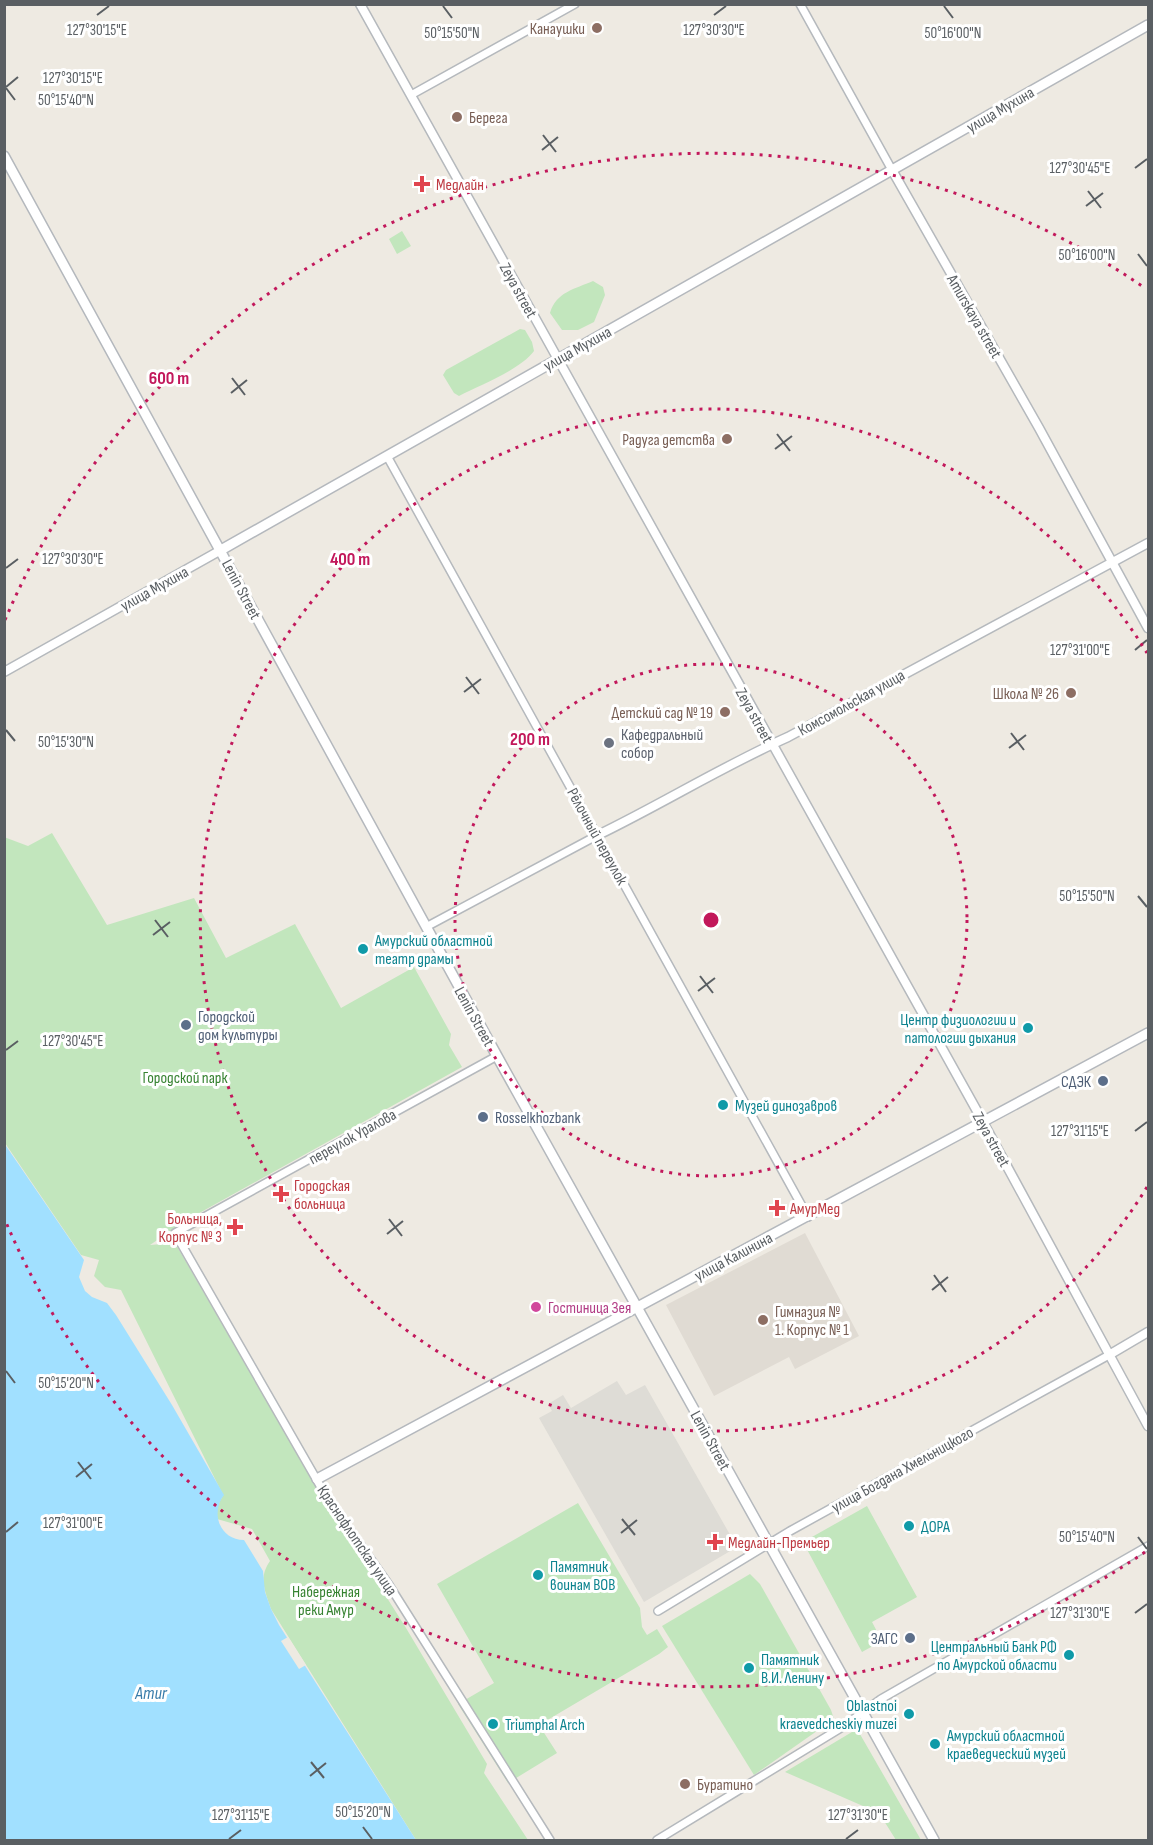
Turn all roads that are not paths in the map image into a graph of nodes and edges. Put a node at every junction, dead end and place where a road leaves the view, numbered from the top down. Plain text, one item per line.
1 (360, 4) edge
2 (575, 4) edge
3 (800, 4) edge
4 (1149, 25) edge
5 (411, 95) junction
6 (4, 156) edge
7 (892, 170) junction
8 (558, 359) junction
9 (387, 456) junction
10 (1149, 543) edge
11 (221, 550) junction
12 (1113, 563) junction
13 (1149, 628) edge
14 (4, 672) edge
15 (772, 744) junction
16 (597, 835) junction
17 (426, 927) junction
18 (1149, 1034) edge
19 (497, 1056) junction
20 (983, 1122) junction
21 (808, 1216) junction
22 (175, 1233) joint
23 (638, 1306) junction
24 (1149, 1332) edge
25 (1109, 1354) junction
26 (1149, 1426) edge
27 (317, 1479) junction
28 (768, 1544) junction
29 (1149, 1546) edge
30 (658, 1611) dead end
31 (862, 1712) junction
32 (550, 1840) edge
33 (657, 1840) edge
34 (934, 1840) edge

1 - 5 street, Zeya street
2 - 5 street
3 - 7 street, Amurskaya street
4 - 7 main road, улица Мухина
5 - 8 street, Zeya street
6 - 11 main road, Lenin Street
7 - 8 main road, улица Мухина
7 - 12 street, Amurskaya street
8 - 9 main road, улица Мухина
8 - 15 street, Zeya street
9 - 11 main road, улица Мухина
9 - 16 street, Рёлочный переулок
10 - 12 street, Комсомольская улица
11 - 14 street, улица Мухина
11 - 17 main road, Lenin Street
12 - 13 street, Amurskaya street
12 - 15 street, Комсомольская улица
15 - 16 street, Комсомольская улица
15 - 20 street, Zeya street
16 - 17 street, Комсомольская улица
16 - 21 street, Рёлочный переулок
17 - 19 main road, Lenin Street
18 - 20 main road, улица Калинина
19 - 22 street, переулок Уралова
19 - 23 main road, Lenin Street
20 - 21 main road, улица Калинина
20 - 25 street, Zeya street
21 - 23 main road, улица Калинина
22 - 27 street, Краснофлотская улица
23 - 27 main road, улица Калинина
23 - 28 main road, Lenin Street
24 - 25 street, улица Богдана Хмельницкого
25 - 26 street, Zeya street
25 - 28 street, улица Богдана Хмельницкого
27 - 32 street, Краснофлотская улица
28 - 30 street, улица Богдана Хмельницкого
28 - 31 main road, Lenin Street
29 - 31 street
31 - 33 street
31 - 34 main road, Lenin Street

